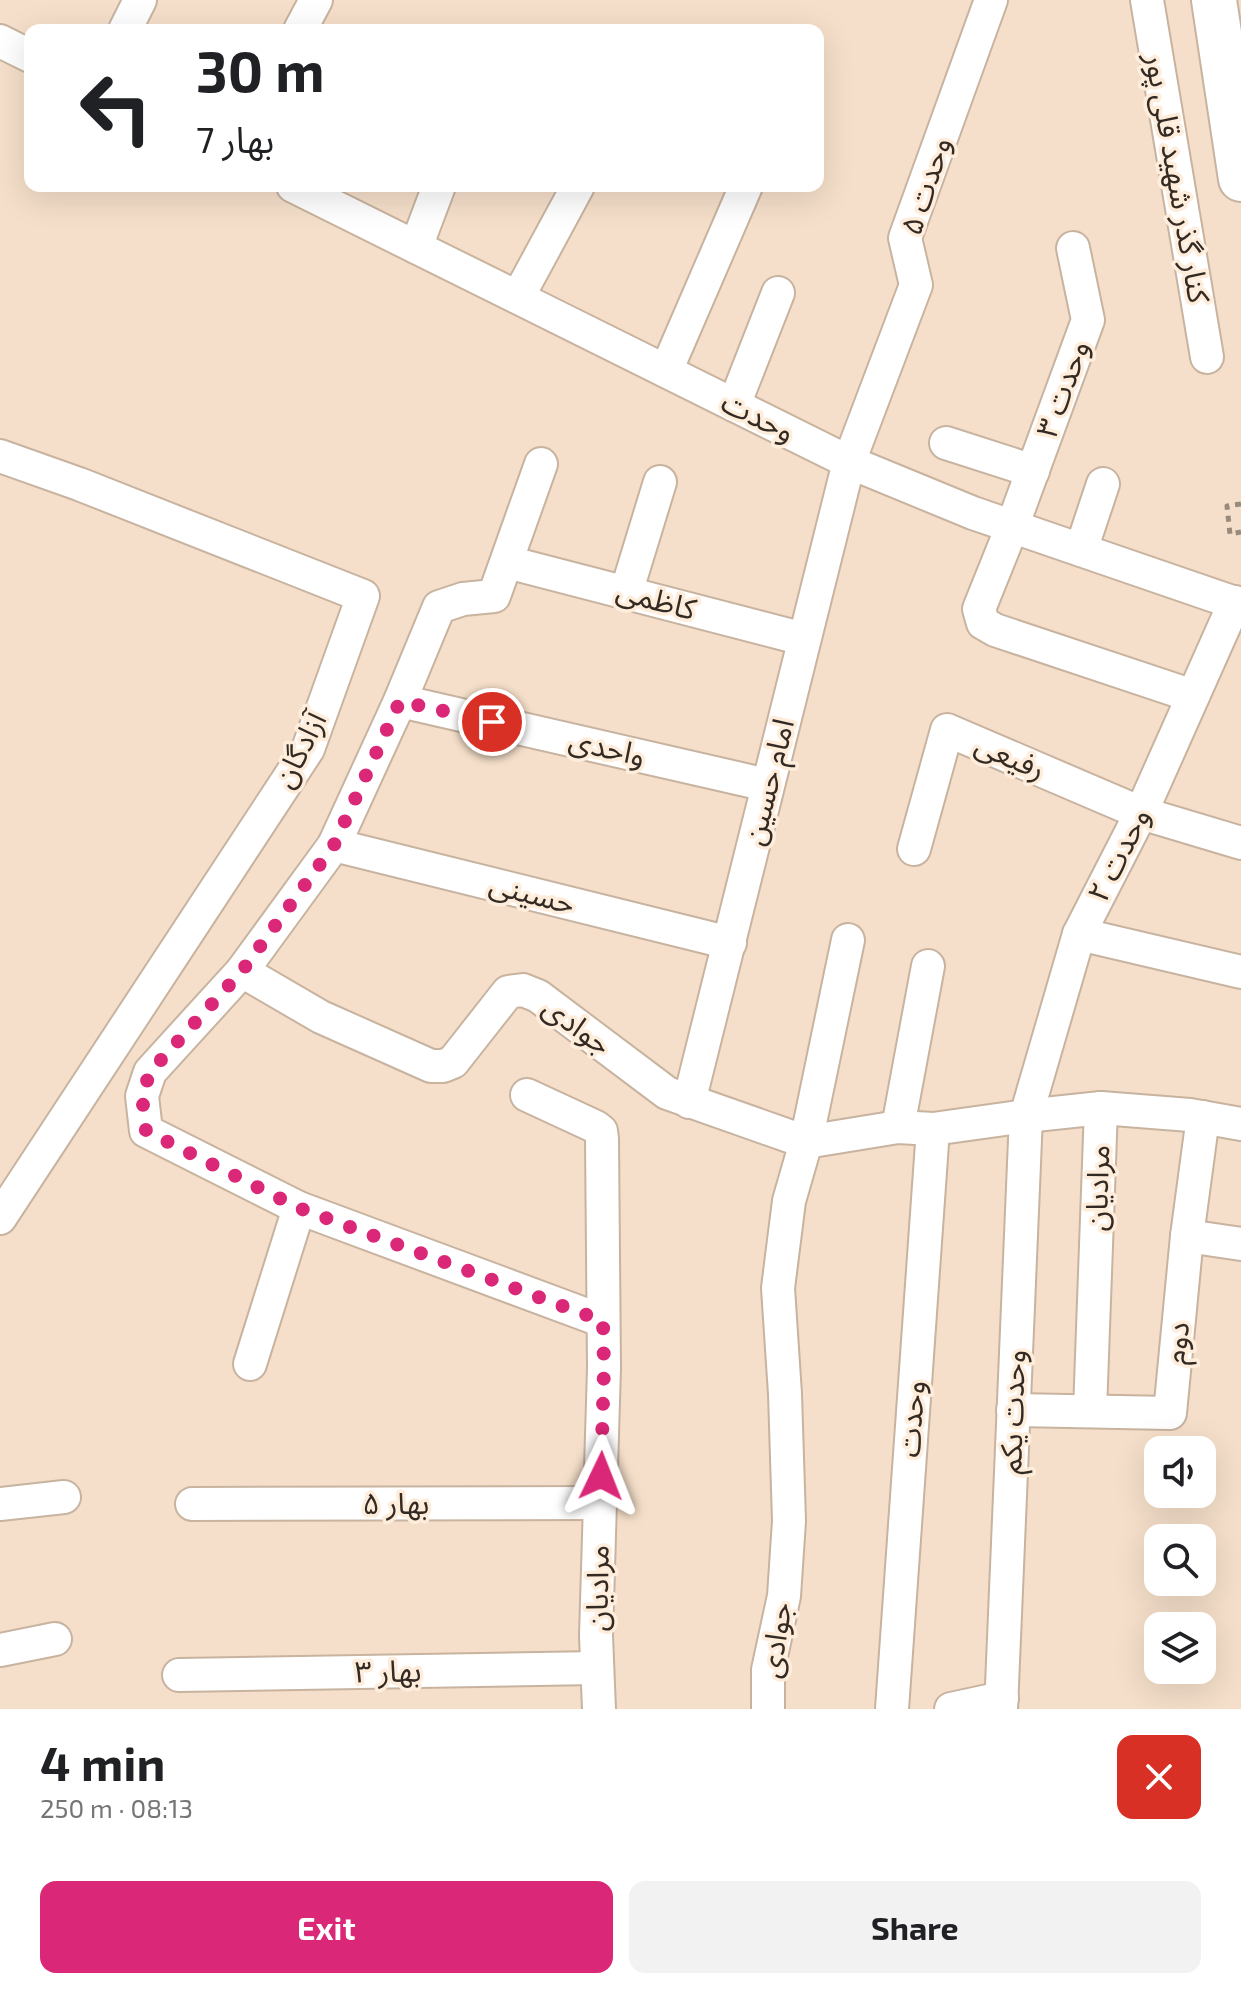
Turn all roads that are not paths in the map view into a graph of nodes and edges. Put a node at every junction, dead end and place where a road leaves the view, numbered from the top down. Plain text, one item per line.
1 (140, 0) edge
2 (316, 0) edge
3 (991, 0) edge
4 (1147, 0) edge
5 (1214, 0) edge
6 (128, 24) edge
7 (303, 24) edge
8 (0, 41) edge
9 (24, 53) edge
10 (1241, 179) edge
11 (305, 192) edge
12 (437, 192) edge
13 (575, 192) edge
14 (743, 192) edge
15 (416, 247) junction
16 (1073, 248) dead end
17 (778, 293) dead end
18 (518, 297) junction
19 (1207, 357) dead end
20 (666, 371) junction
21 (734, 405) junction
22 (946, 443) dead end
23 (0, 456) edge
24 (849, 462) junction
25 (541, 464) dead end
26 (1033, 471) junction
27 (660, 482) dead end
28 (1103, 484) dead end
29 (1012, 527) junction
30 (1081, 550) junction
31 (507, 562) junction
32 (626, 593) junction
33 (1238, 604) edge
34 (804, 639) junction
35 (1193, 696) junction
36 (400, 701) junction
37 (767, 785) junction
38 (1141, 813) junction
39 (1241, 843) edge
40 (334, 845) junction
41 (914, 849) dead end
42 (1079, 934) junction
43 (848, 940) dead end
44 (730, 943) junction
45 (928, 966) dead end
46 (242, 971) junction
47 (1241, 972) edge
48 (527, 1095) dead end
49 (689, 1102) junction
50 (1101, 1108) junction
51 (1026, 1116) junction
52 (1203, 1117) junction
53 (1241, 1124) edge
54 (898, 1127) junction
55 (933, 1129) junction
56 (806, 1142) junction
57 (299, 1208) junction
58 (0, 1218) edge
59 (1187, 1236) junction
60 (1241, 1244) edge
61 (603, 1321) junction
62 (250, 1364) dead end
63 (1013, 1410) junction
64 (1090, 1411) junction
65 (64, 1497) dead end
66 (600, 1503) junction
67 (0, 1504) edge
68 (192, 1504) dead end
69 (55, 1639) dead end
70 (0, 1650) edge
71 (597, 1668) junction
72 (179, 1675) dead end
73 (1001, 1704) edge
74 (599, 1709) edge
75 (768, 1709) edge
76 (892, 1709) edge
77 (951, 1709) edge

1 - 6 street
2 - 7 street
3 - 24 street, وحدت ۵
4 - 19 street, کنار گذر شهید قلی پور
5 - 10 highway
8 - 9 street
11 - 15 street, وحدت
12 - 15 street
13 - 18 street
14 - 20 street
15 - 18 street, وحدت
16 - 26 street, وحدت ۳
17 - 21 street
18 - 20 street, وحدت
20 - 21 street, وحدت
21 - 24 street, وحدت
22 - 26 street
23 - 58 street, آزادگان
24 - 29 street, وحدت
24 - 34 street, امام حسین
25 - 31 street
26 - 29 street, وحدت ۳
27 - 32 street
28 - 30 street
29 - 30 street, وحدت
29 - 35 street, وحدت ۳
30 - 33 street, وحدت
31 - 32 street, کاظمی
31 - 36 street
32 - 34 street, کاظمی
33 - 35 street, وحدت ۲
34 - 37 street, امام حسین
35 - 38 street, وحدت ۲
36 - 37 street, واحدی
36 - 40 street
37 - 44 street, امام حسین
38 - 39 street
38 - 41 street, رفیعی
38 - 42 street, وحدت ۲
40 - 44 street, حسینی
40 - 46 street
42 - 47 street
42 - 51 street, وحدت ۲
43 - 56 street
44 - 49 street, امام حسین
45 - 54 street
46 - 49 street, جوادی
46 - 57 street
48 - 61 street, مرادیان
49 - 56 street, جوادی
50 - 51 street, جوادی
50 - 52 street, جوادی
50 - 64 street, مرادیان
51 - 55 street, جوادی
51 - 63 street, وحدت یکم
52 - 53 street, جوادی
52 - 59 street, دوم
54 - 55 street, جوادی
54 - 56 street, جوادی
55 - 76 street, وحدت
56 - 75 street, جوادی
57 - 61 street
57 - 62 street
59 - 60 street
59 - 64 street, دوم
61 - 66 street, مرادیان
63 - 64 street, دوم
63 - 73 street, وحدت یکم
65 - 67 street
66 - 68 street, بهار ۵
66 - 71 street, مرادیان
69 - 70 street
71 - 72 street, بهار ۳
71 - 74 street, مرادیان
73 - 77 street

